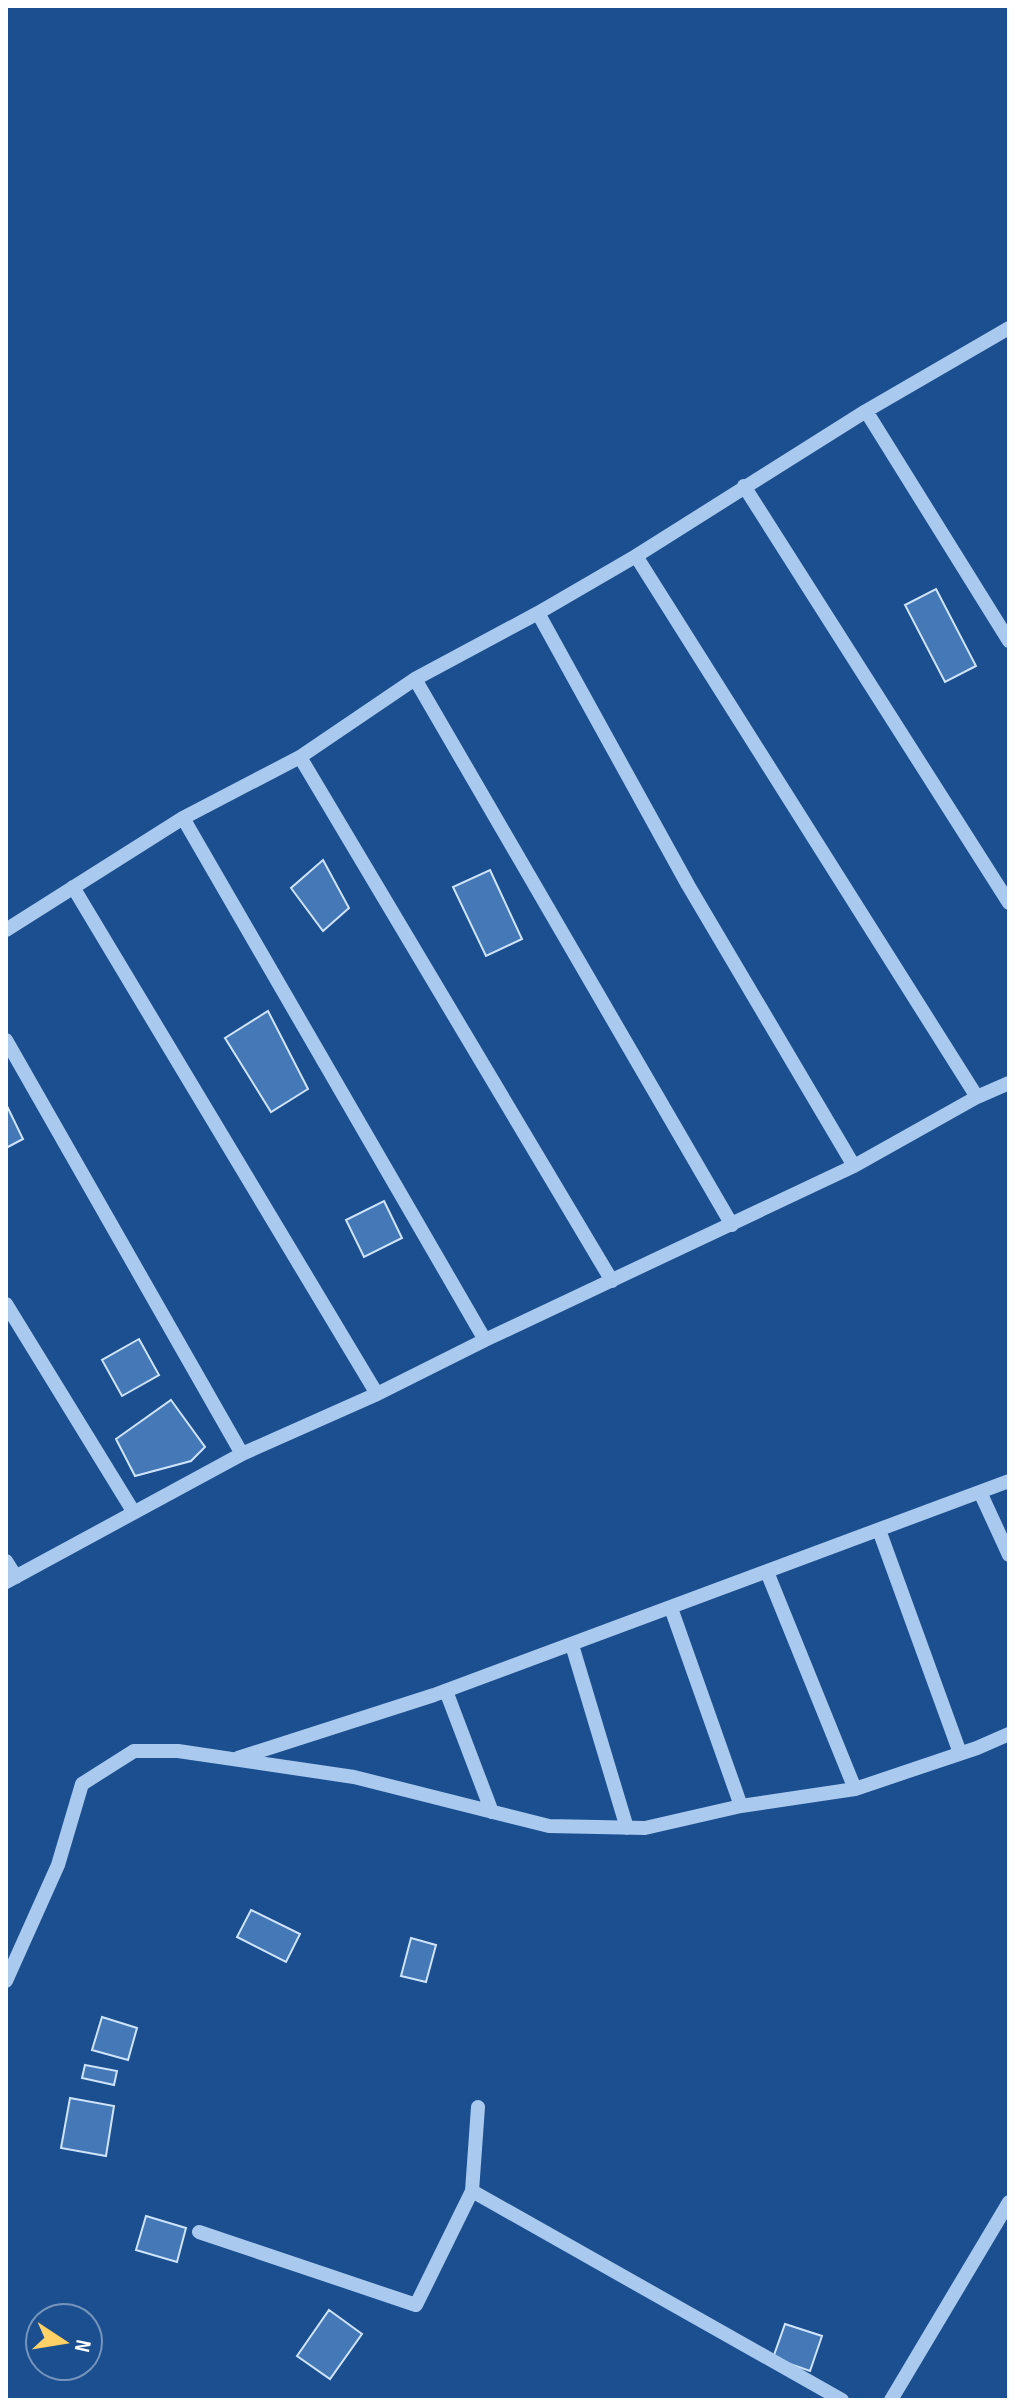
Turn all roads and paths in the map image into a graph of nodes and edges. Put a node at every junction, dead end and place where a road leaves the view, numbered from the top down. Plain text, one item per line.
1 (1009, 328) edge
2 (866, 411) junction
3 (744, 486) junction
4 (636, 556) junction
5 (538, 613) junction
6 (1009, 641) edge
7 (415, 679) junction
8 (300, 757) junction
9 (183, 818) junction
10 (73, 887) junction
11 (1009, 903) edge
12 (6, 930) edge
13 (6, 1040) edge
14 (1009, 1083) edge
15 (977, 1097) junction
16 (854, 1166) junction
17 (732, 1225) junction
18 (612, 1281) junction
19 (6, 1304) edge
20 (485, 1340) junction
21 (377, 1394) junction
22 (242, 1454) junction
23 (1009, 1481) edge
24 (980, 1492) junction
25 (133, 1511) junction
26 (879, 1530) junction
27 (1009, 1555) edge
28 (6, 1561) edge
29 (767, 1572) junction
30 (11, 1580) edge
31 (671, 1608) junction
32 (572, 1645) junction
33 (446, 1691) junction
34 (1009, 1734) edge
35 (960, 1753) junction
36 (235, 1759) junction
37 (855, 1789) junction
38 (741, 1806) junction
39 (492, 1812) junction
40 (627, 1828) junction
41 (6, 1981) edge
42 (478, 2107) dead end
43 (472, 2191) junction
44 (1009, 2202) edge
45 (199, 2232) dead end
46 (842, 2400) edge
47 (891, 2400) edge

1 - 2 street
2 - 3 street
2 - 6 street
3 - 4 street
3 - 11 street
4 - 5 street
4 - 15 street
5 - 7 street
5 - 16 street
7 - 8 street
7 - 17 street
8 - 9 street
8 - 18 street
9 - 10 street
9 - 20 street
10 - 12 street
10 - 21 street
13 - 22 street
14 - 15 street
15 - 16 street
16 - 17 street
17 - 18 street
18 - 20 street
19 - 25 street
20 - 21 street
21 - 22 street
22 - 25 street
23 - 24 street
24 - 26 street
24 - 27 street
25 - 30 street
26 - 29 street
26 - 35 street
28 - 30 street
29 - 31 street
29 - 37 street
31 - 32 street
31 - 38 street
32 - 33 street
32 - 40 street
33 - 36 street
33 - 39 street
34 - 35 street
35 - 37 street
36 - 39 street
36 - 41 street
37 - 38 street
38 - 40 street
39 - 40 street
42 - 43 street
43 - 45 street
43 - 46 street
44 - 47 street

